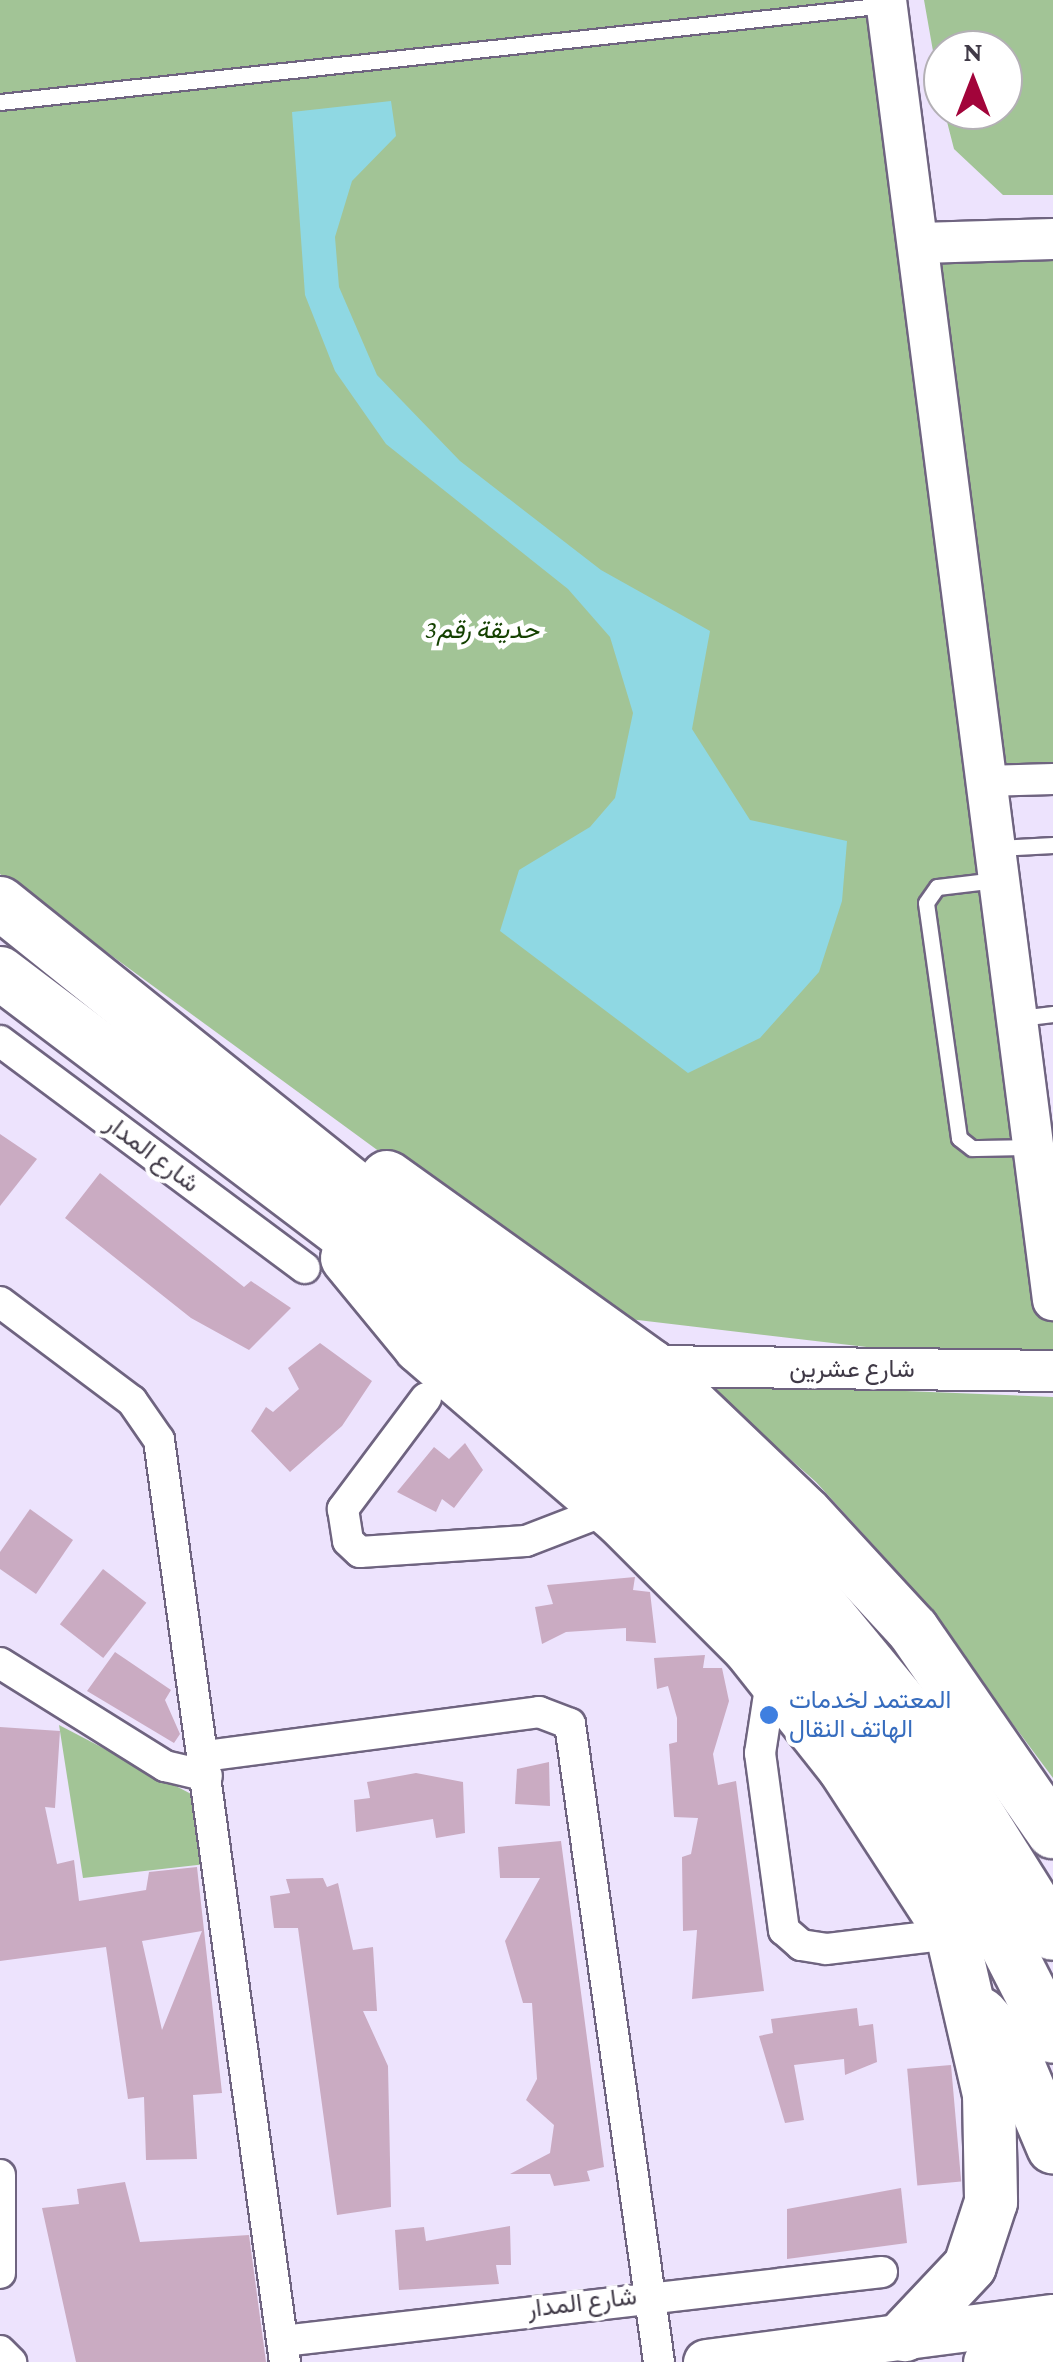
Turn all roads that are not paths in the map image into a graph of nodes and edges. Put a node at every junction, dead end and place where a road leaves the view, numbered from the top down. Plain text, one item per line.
1 (886, 2) edge
2 (0, 102) edge
3 (1053, 239) edge
4 (921, 243) junction
5 (1053, 779) edge
6 (985, 781) junction
7 (1053, 845) edge
8 (996, 864) junction
9 (0, 904) edge
10 (0, 973) edge
11 (1035, 1016) edge
12 (0, 1040) edge
13 (302, 1143) junction
14 (1033, 1146) junction
15 (320, 1214) junction
16 (305, 1268) dead end
17 (1053, 1300) edge
18 (0, 1302) edge
19 (651, 1366) junction
20 (1053, 1370) edge
21 (426, 1398) dead end
22 (608, 1509) junction
23 (0, 1664) edge
24 (772, 1675) junction
25 (206, 1766) junction
26 (1053, 1832) edge
27 (952, 1934) junction
28 (1053, 1934) edge
29 (976, 2009) junction
30 (1053, 2037) edge
31 (1053, 2147) edge
32 (0, 2175) edge
33 (882, 2272) dead end
34 (0, 2273) edge
35 (651, 2294) junction
36 (1053, 2317) edge
37 (905, 2335) junction
38 (0, 2351) edge
39 (284, 2351) edge
40 (1053, 2355) edge
41 (11, 2362) edge
42 (658, 2362) edge
43 (706, 2362) edge
44 (993, 2362) edge

1 - 2 lane
1 - 4 street
3 - 4 street
4 - 6 street
5 - 6 street
6 - 8 street
7 - 8 lane
8 - 11 street
8 - 14 lane
9 - 13 highway
10 - 15 highway
11 - 14 street
12 - 16 street, شارع المدار
13 - 19 highway
13 - 28 highway
14 - 17 street
15 - 22 highway
15 - 30 highway
18 - 25 street
19 - 20 street, شارع عشرين
19 - 26 highway
21 - 22 street
22 - 24 highway
23 - 25 street
24 - 27 highway
24 - 27 street
25 - 35 street
25 - 39 street
27 - 29 highway
29 - 31 highway
29 - 37 highway
32 - 34 street
33 - 35 street, شارع المدار
35 - 39 street, شارع المدار
35 - 42 street
36 - 37 main road
37 - 43 main road
38 - 41 street
40 - 44 main road

